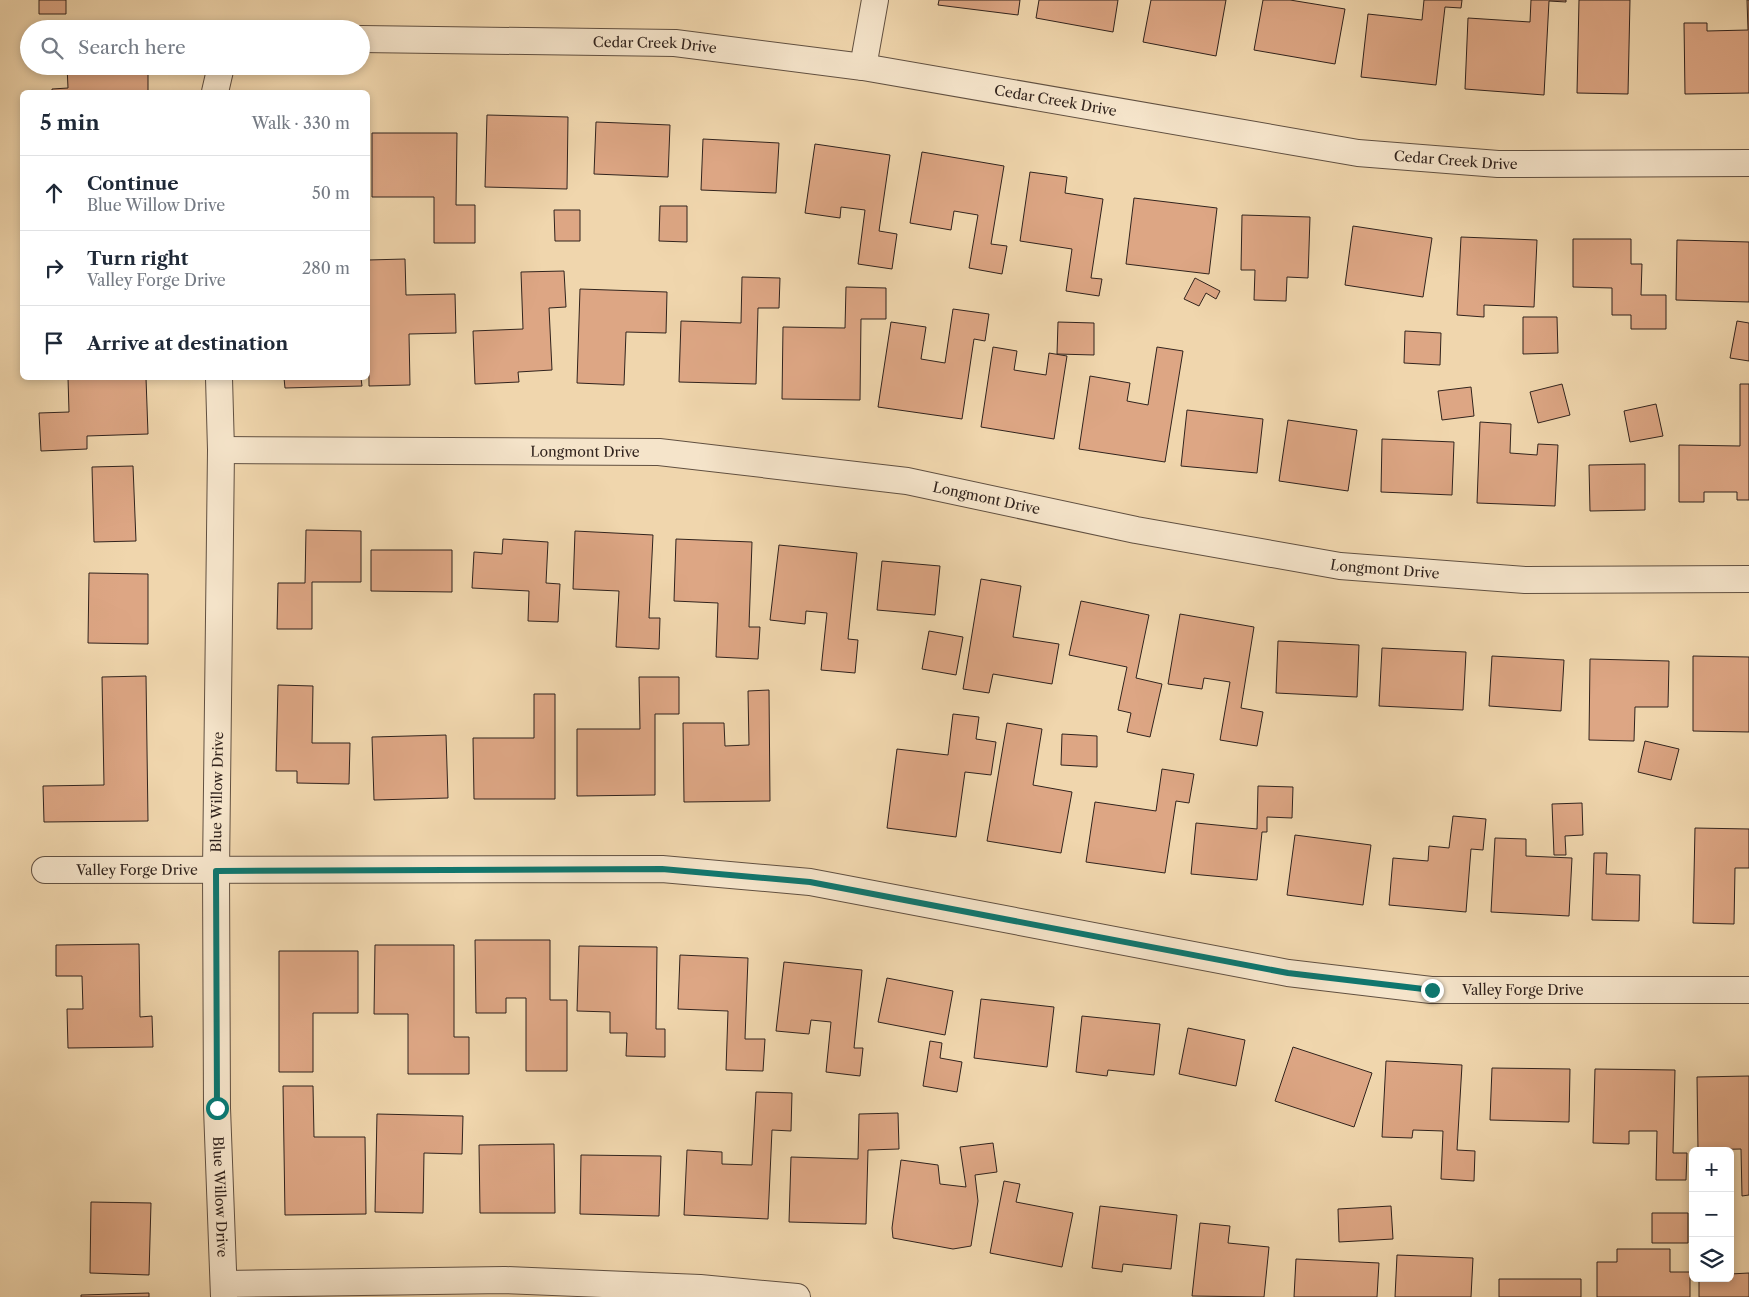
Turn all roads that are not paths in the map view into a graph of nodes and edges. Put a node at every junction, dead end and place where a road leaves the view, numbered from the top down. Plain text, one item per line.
1 (875, 0) edge
2 (370, 39) edge
3 (863, 67) junction
4 (219, 75) edge
5 (215, 90) edge
6 (1749, 163) edge
7 (219, 380) edge
8 (221, 450) junction
9 (1749, 579) edge
10 (45, 870) dead end
11 (216, 871) junction
12 (1749, 990) edge
13 (224, 1291) edge
14 (797, 1297) edge

1 - 3 street
2 - 3 street, Cedar Creek Drive
3 - 6 street, Cedar Creek Drive
4 - 5 street
7 - 8 street, Blue Willow Drive
8 - 9 street, Longmont Drive
8 - 11 street, Blue Willow Drive
10 - 11 street, Valley Forge Drive
11 - 12 street, Valley Forge Drive
11 - 13 street, Blue Willow Drive
13 - 14 street

